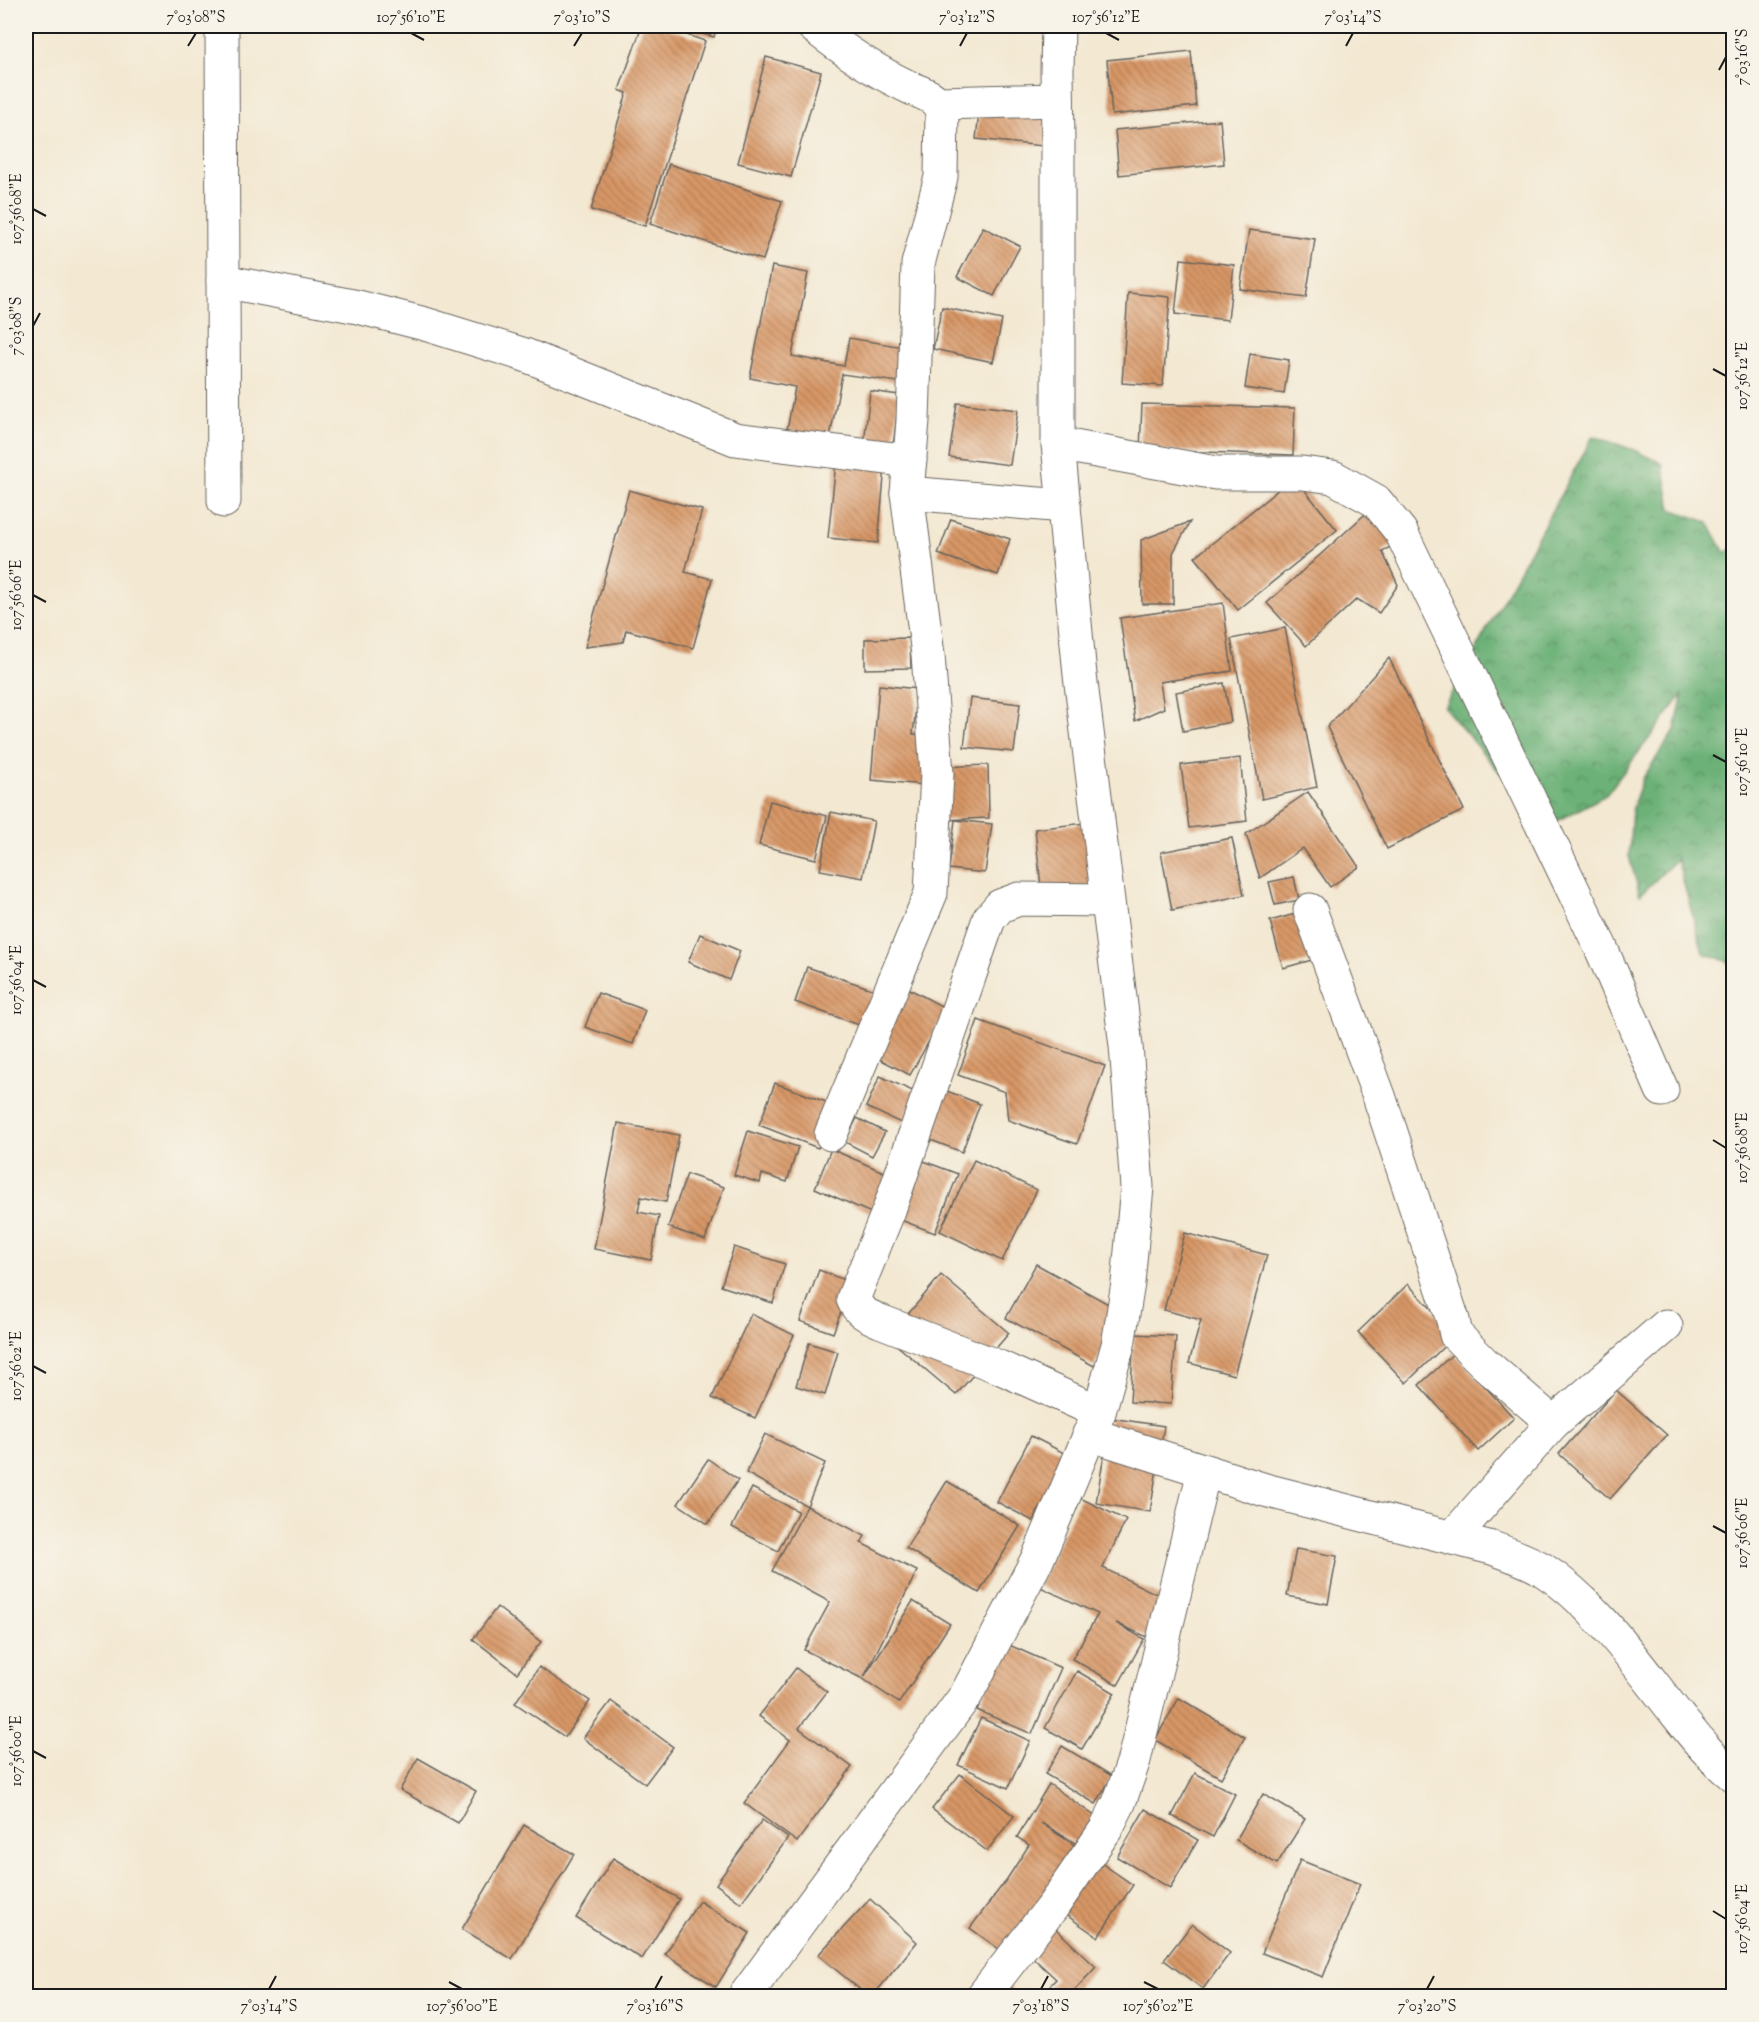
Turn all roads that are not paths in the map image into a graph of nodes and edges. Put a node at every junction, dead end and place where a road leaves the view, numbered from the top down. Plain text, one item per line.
1 (222, 26) edge
2 (813, 26) edge
3 (1058, 26) edge
4 (1057, 100) junction
5 (939, 103) junction
6 (223, 281) junction
7 (1058, 444) junction
8 (910, 462) junction
9 (907, 494) junction
10 (224, 501) dead end
11 (1064, 506) junction
12 (1106, 900) junction
13 (1310, 910) dead end
14 (1662, 1090) dead end
15 (831, 1134) dead end
16 (1666, 1326) dead end
17 (1553, 1422) junction
18 (1094, 1423) junction
19 (1204, 1471) junction
20 (1452, 1538) junction
21 (1734, 1776) edge
22 (745, 1996) edge
23 (983, 1996) edge

1 - 6 street
2 - 5 street
3 - 4 street
4 - 5 street
4 - 7 street
5 - 8 street
6 - 8 street
6 - 10 street
7 - 11 street
7 - 14 street
8 - 9 street
9 - 11 street
9 - 15 street
11 - 12 street
12 - 18 street
12 - 18 street
13 - 17 street
16 - 17 street
17 - 20 street
18 - 19 street
18 - 22 street
19 - 20 street
19 - 23 street
20 - 21 street

